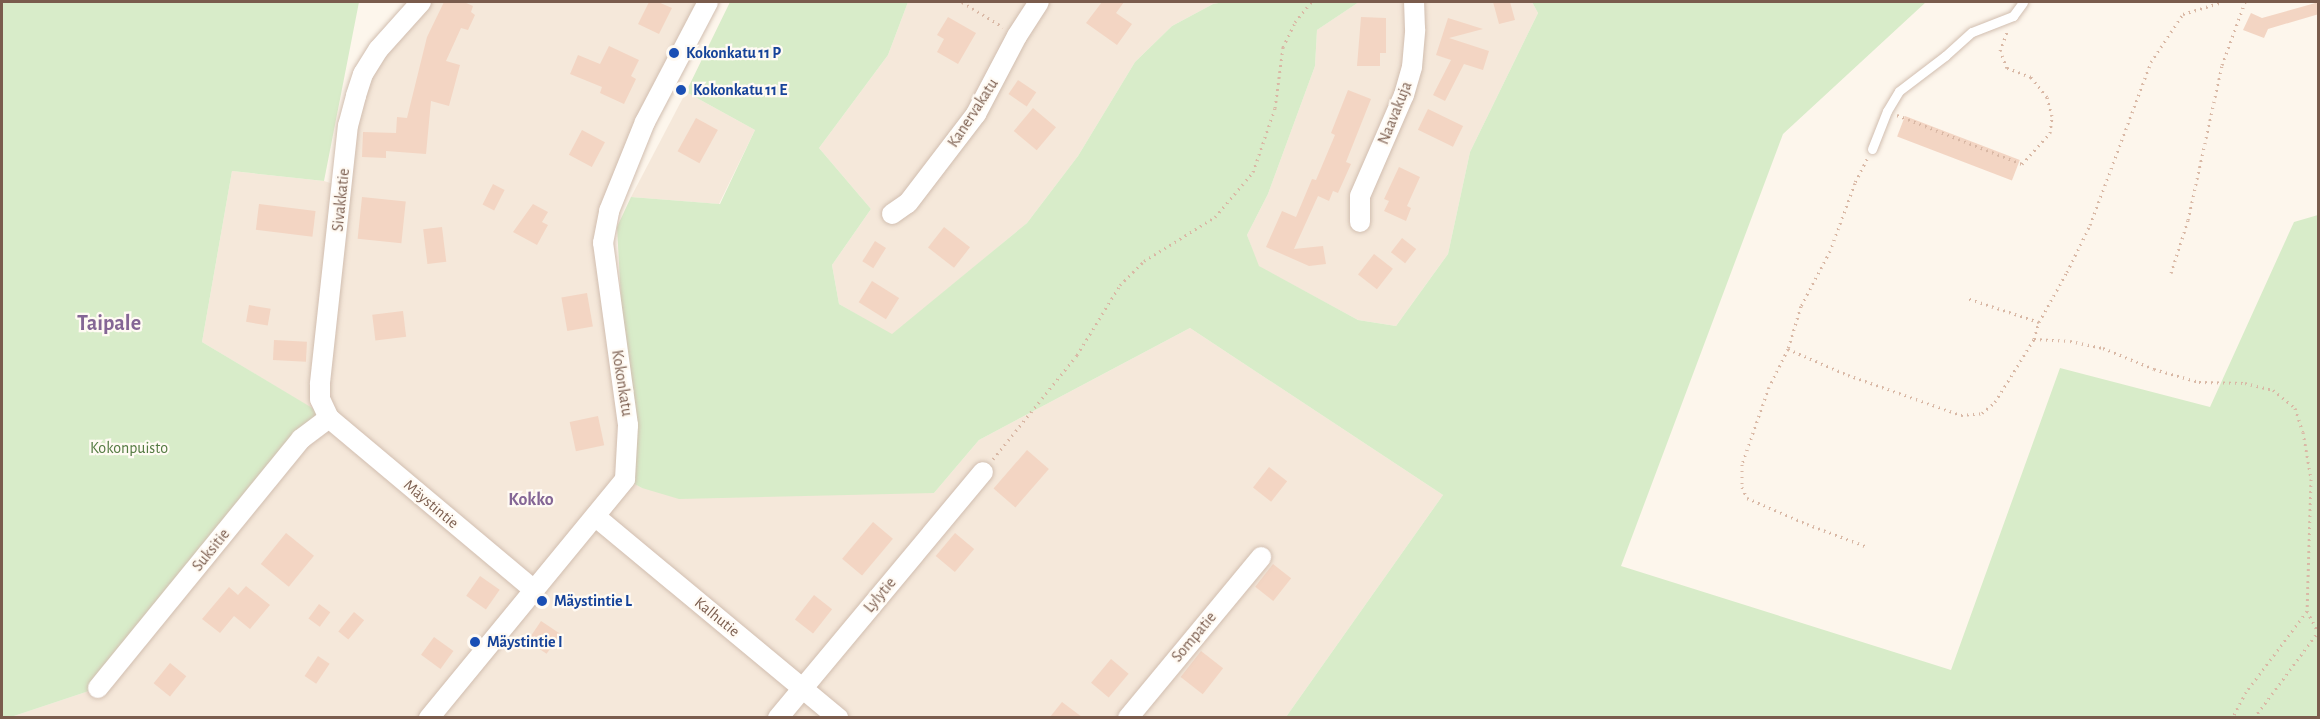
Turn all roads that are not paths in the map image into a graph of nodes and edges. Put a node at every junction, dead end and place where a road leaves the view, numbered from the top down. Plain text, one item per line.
1 (421, 2) edge
2 (708, 2) edge
3 (1039, 2) edge
4 (1414, 2) edge
5 (2023, 2) edge
6 (1872, 149) road end
7 (892, 214) dead end
8 (1360, 222) dead end
9 (329, 418) junction
10 (983, 472) road end
11 (596, 517) junction
12 (1261, 557) dead end
13 (534, 590) junction
14 (803, 687) junction
15 (98, 688) dead end
16 (429, 717) edge
17 (778, 717) edge
18 (838, 717) edge
19 (1128, 717) edge

1 - 9 street, Sivakkatie
2 - 11 street, Kokonkatu
3 - 7 street, Kanervakatu
4 - 8 street, Naavakuja
5 - 6 lane
9 - 13 street, Mäystintie
9 - 15 street, Suksitie
10 - 14 street, Lylytie
11 - 13 street, Kokonkatu
11 - 14 street, Kalhutie
12 - 19 street, Sompatie
13 - 16 street, Kokonkatu
14 - 17 street, Lylytie
14 - 18 street, Kalhutie

